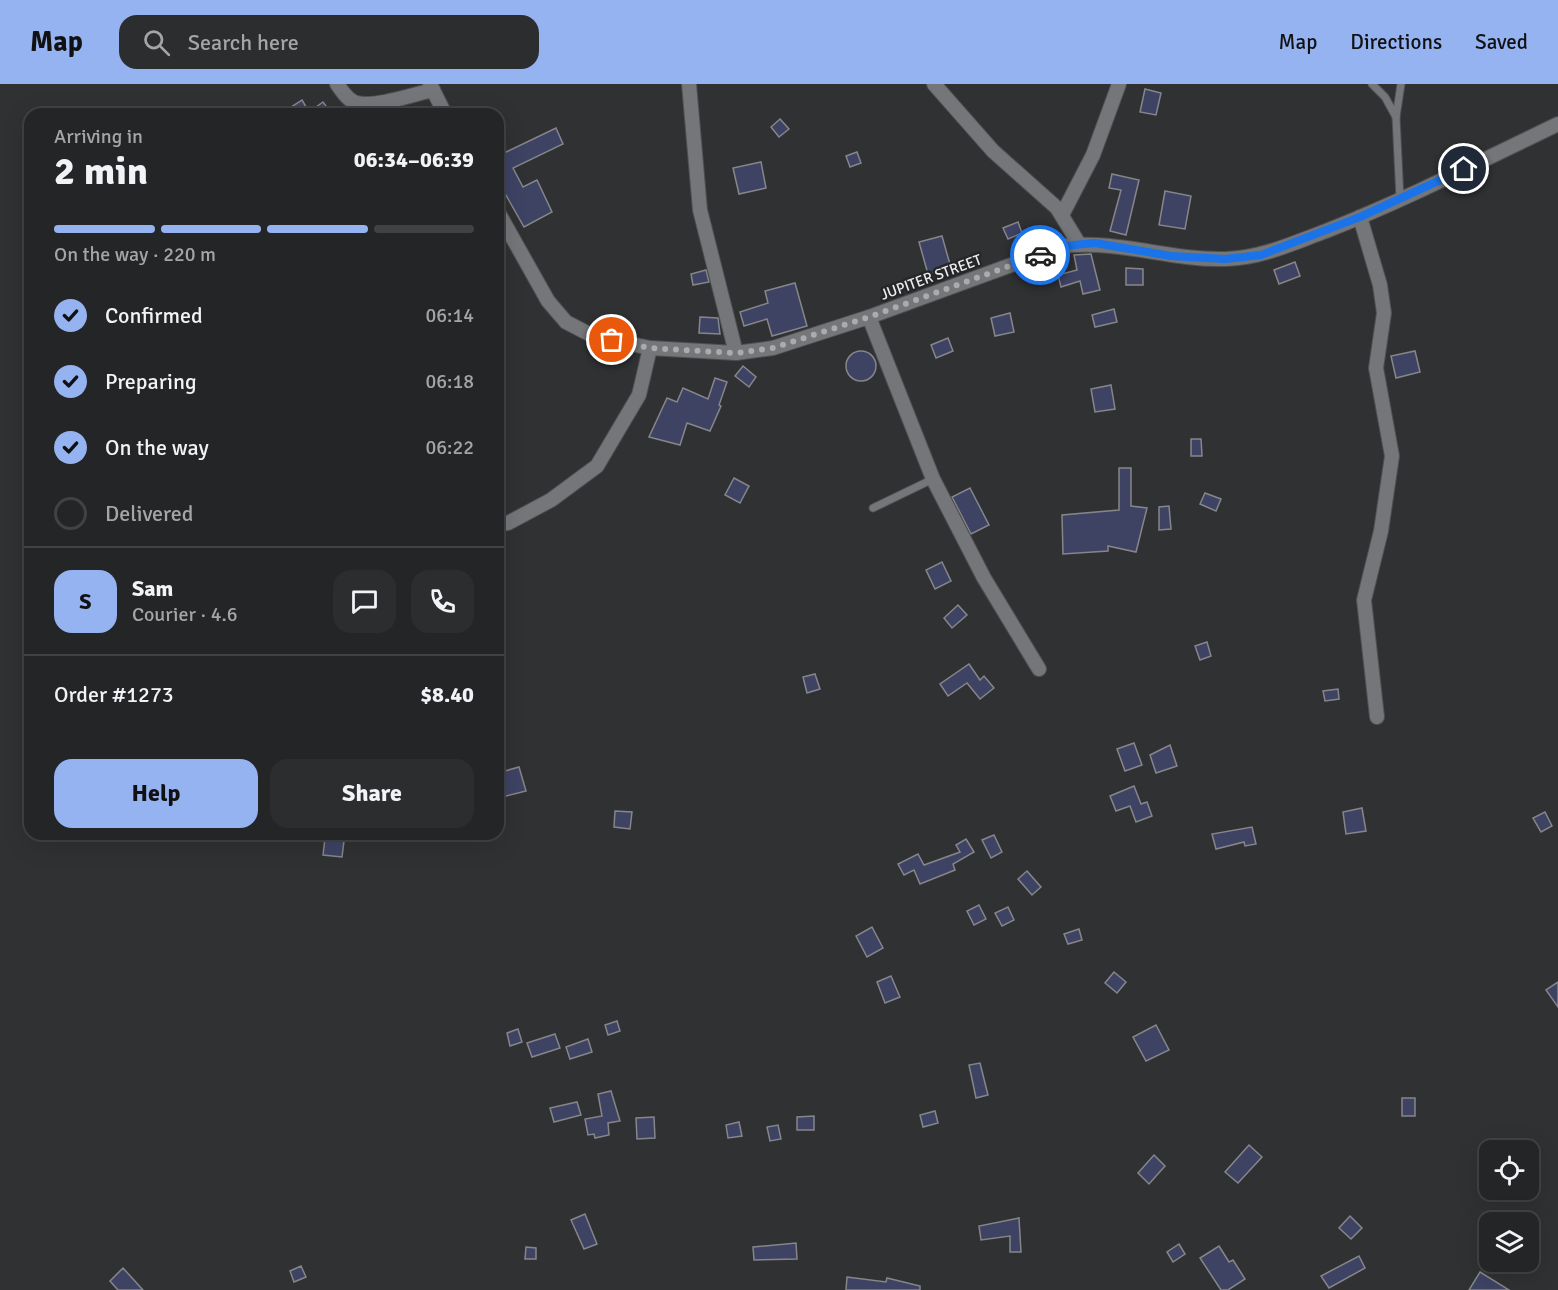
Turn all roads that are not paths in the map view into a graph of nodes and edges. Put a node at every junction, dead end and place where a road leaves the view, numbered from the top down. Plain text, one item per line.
1 (337, 84) edge
2 (689, 84) edge
3 (934, 84) edge
4 (1119, 84) edge
5 (1372, 84) edge
6 (1401, 84) edge
7 (432, 87) edge
8 (443, 108) edge
9 (1396, 117) junction
10 (1558, 124) edge
11 (1400, 199) junction
12 (1062, 214) junction
13 (1360, 217) junction
14 (504, 223) edge
15 (1079, 244) junction
16 (869, 317) junction
17 (650, 348) junction
18 (736, 353) junction
19 (933, 478) junction
20 (873, 508) dead end
21 (504, 524) edge
22 (1039, 669) dead end
23 (1377, 717) dead end

1 - 7 street
2 - 18 street
3 - 12 street
4 - 12 street
5 - 9 lane
6 - 9 lane
7 - 8 street
9 - 11 lane
10 - 11 street, JUPITER STREET
11 - 13 street, JUPITER STREET
12 - 15 street
13 - 15 street, JUPITER STREET
13 - 23 street
14 - 17 street, JUPITER STREET
15 - 16 street, JUPITER STREET
16 - 18 street, JUPITER STREET
16 - 19 street
17 - 18 street, JUPITER STREET
17 - 21 street
19 - 20 lane
19 - 22 street

